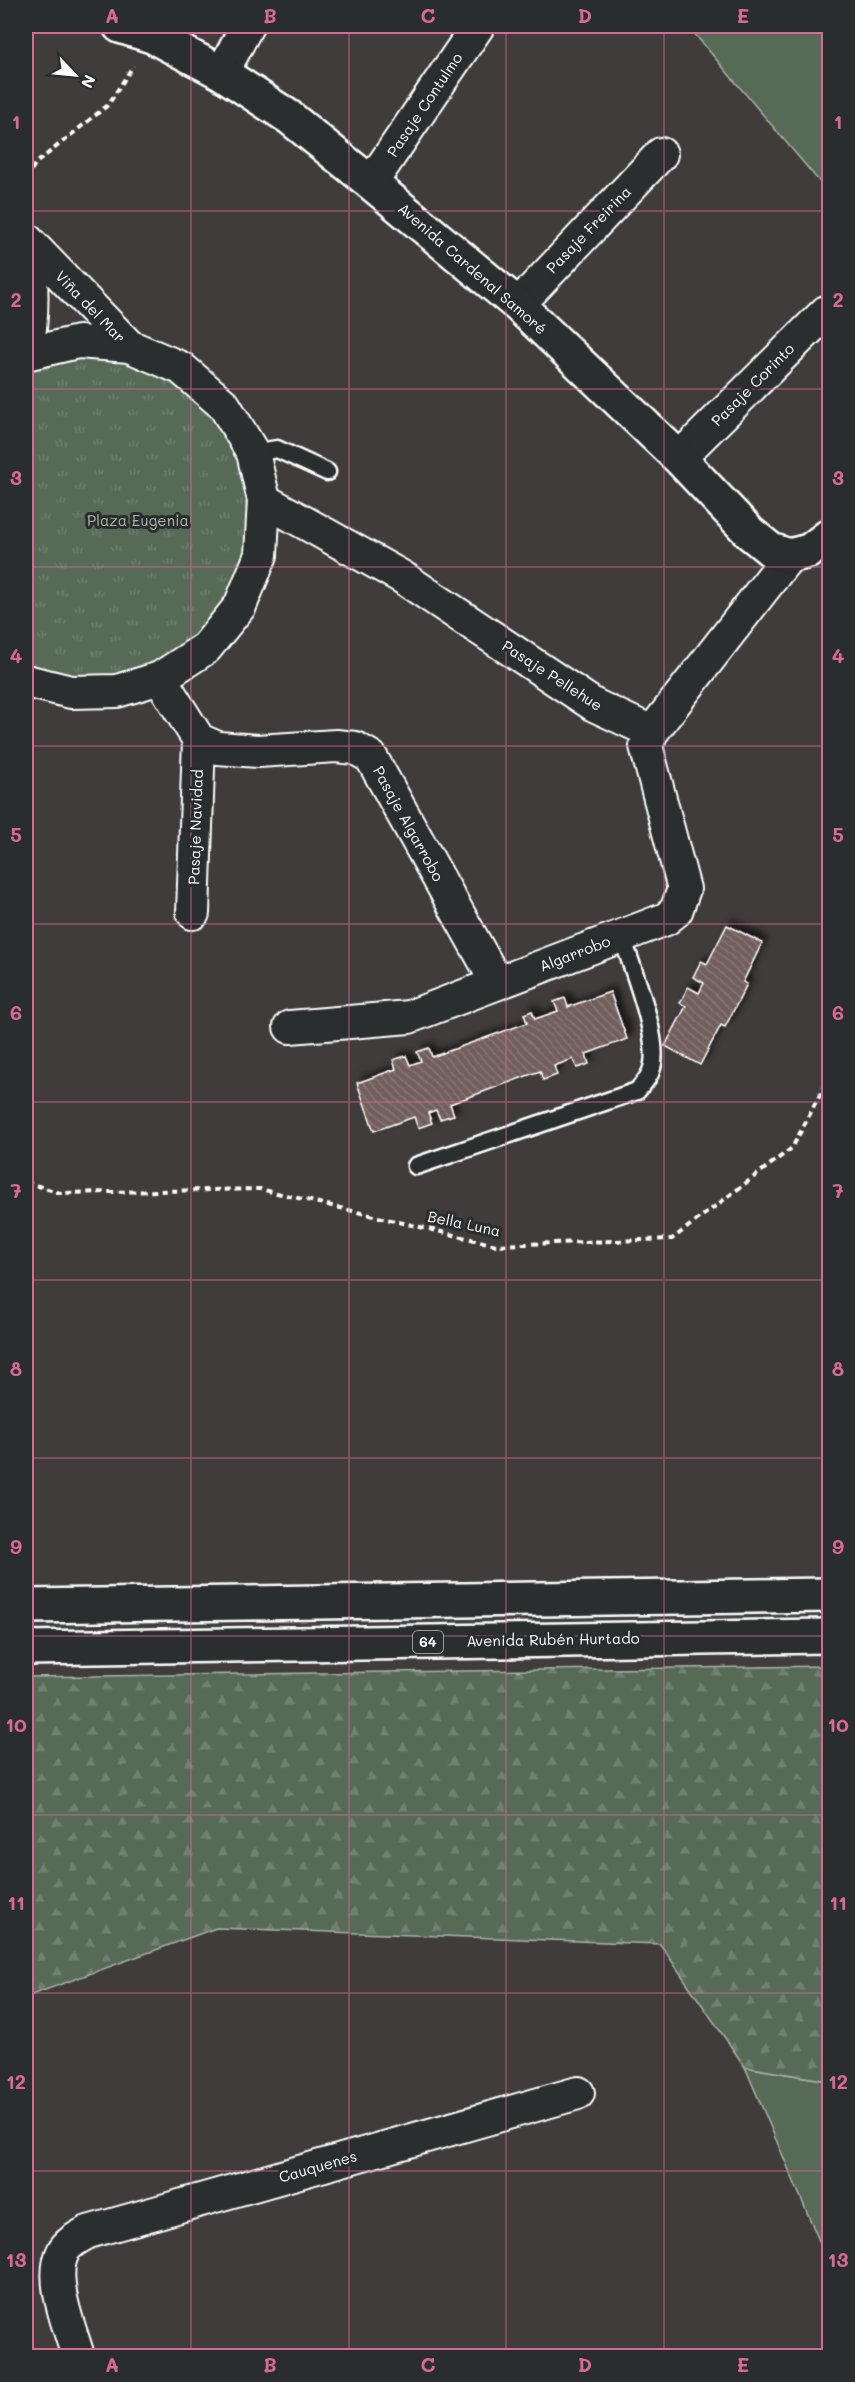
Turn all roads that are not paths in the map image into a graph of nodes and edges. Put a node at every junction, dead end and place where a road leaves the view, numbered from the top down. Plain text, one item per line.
1 (120, 26) edge
2 (247, 26) edge
3 (478, 26) edge
4 (222, 73) junction
5 (661, 154) dead end
6 (371, 183) junction
7 (26, 240) edge
8 (518, 305) junction
9 (826, 312) dead end
10 (129, 346) junction
11 (26, 354) edge
12 (253, 453) junction
13 (679, 458) junction
14 (327, 472) dead end
15 (264, 500) junction
16 (830, 535) edge
17 (789, 556) junction
18 (160, 678) junction
19 (26, 681) edge
20 (652, 732) junction
21 (199, 740) junction
22 (193, 913) dead end
23 (622, 936) junction
24 (497, 983) junction
25 (290, 1027) dead end
26 (416, 1166) dead end
27 (830, 1595) edge
28 (26, 1606) edge
29 (830, 1636) edge
30 (26, 1648) edge
31 (578, 2093) dead end
32 (78, 2356) edge

1 - 4 main road, Avenida Cardenal Samoré
2 - 4 street
3 - 6 street, Pasaje Contulmo
4 - 6 main road, Avenida Cardenal Samoré
5 - 8 street, Pasaje Freirina
6 - 8 main road, Avenida Cardenal Samoré
7 - 10 street, Viña del Mar
7 - 11 street, Viña del Mar
8 - 13 main road, Avenida Cardenal Samoré
9 - 13 street, Pasaje Corinto
10 - 11 street
10 - 12 street
12 - 14 lane
12 - 15 street
13 - 17 main road, Avenida Cardenal Samoré
15 - 18 street
15 - 20 street, Pasaje Pellehue
16 - 17 main road
17 - 20 street
18 - 19 street
18 - 21 street
20 - 23 street, Algarrobo
21 - 22 street, Pasaje Navidad
21 - 24 street, Pasaje Algarrobo
23 - 24 street, Algarrobo
23 - 26 lane
24 - 25 street, Algarrobo
27 - 28 main road
29 - 30 main road, Avenida Rubén Hurtado / 64
31 - 32 street, Cauquenes

